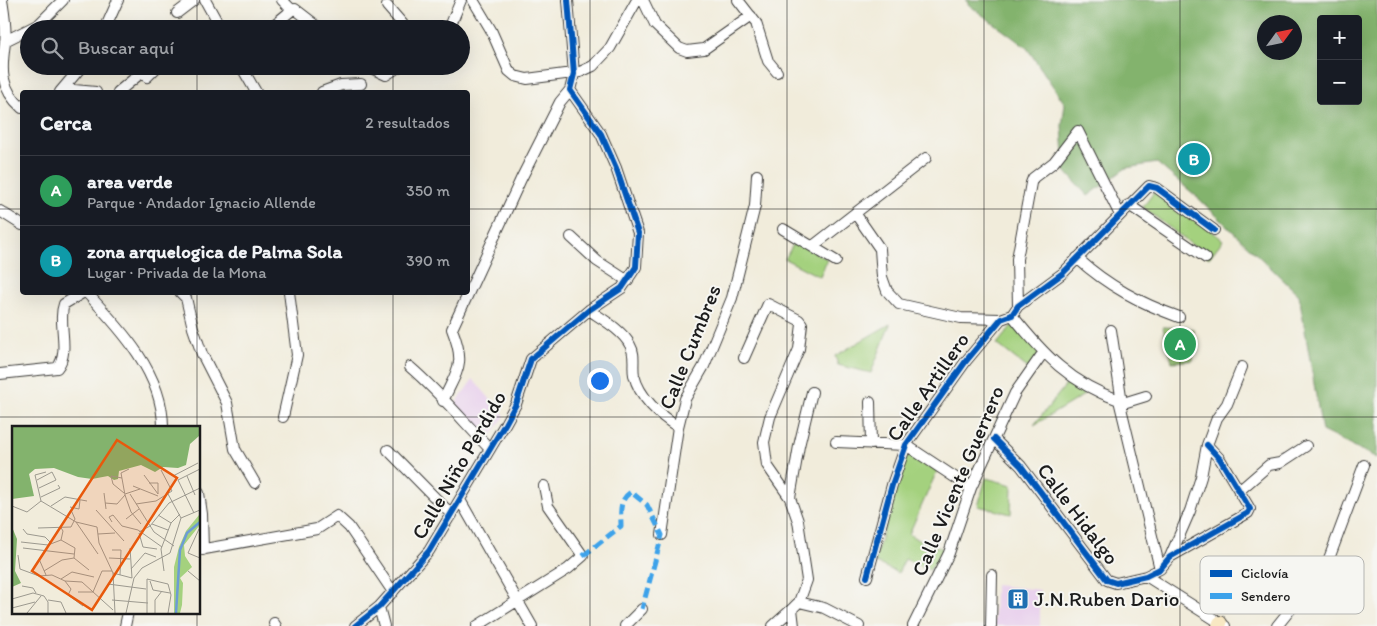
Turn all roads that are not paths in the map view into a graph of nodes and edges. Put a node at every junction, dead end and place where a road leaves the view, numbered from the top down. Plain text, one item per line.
1 (2, 0) edge
2 (63, 0) edge
3 (118, 0) edge
4 (194, 0) edge
5 (205, 0) edge
6 (282, 0) edge
7 (461, 0) edge
8 (473, 0) edge
9 (568, 0) edge
10 (637, 0) edge
11 (643, 0) edge
12 (738, 0) edge
13 (295, 6) edge
14 (387, 6) dead end
15 (177, 13) dead end
16 (751, 16) junction
17 (43, 20) edge
18 (109, 20) edge
19 (216, 20) edge
20 (279, 20) edge
21 (311, 20) edge
22 (399, 20) edge
23 (453, 20) edge
24 (20, 34) edge
25 (6, 42) junction
26 (777, 72) dead end
27 (574, 74) junction
28 (74, 75) edge
29 (139, 75) edge
30 (246, 75) edge
31 (365, 75) edge
32 (361, 88) edge
33 (62, 90) edge
34 (120, 90) edge
35 (255, 90) edge
36 (327, 90) edge
37 (570, 90) junction
38 (20, 106) edge
39 (926, 158) dead end
40 (757, 174) dead end
41 (1129, 205) junction
42 (0, 211) edge
43 (855, 213) junction
44 (1120, 215) junction
45 (20, 224) edge
46 (783, 229) dead end
47 (1214, 230) dead end
48 (571, 237) dead end
49 (814, 246) junction
50 (1077, 258) junction
51 (1206, 258) dead end
52 (836, 260) dead end
53 (628, 282) junction
54 (470, 291) edge
55 (80, 295) edge
56 (88, 295) edge
57 (183, 295) edge
58 (289, 295) edge
59 (468, 295) edge
60 (1018, 306) junction
61 (589, 310) junction
62 (1012, 315) junction
63 (1179, 317) dead end
64 (1001, 319) junction
65 (1111, 330) dead end
66 (1042, 353) junction
67 (744, 358) dead end
68 (410, 367) dead end
69 (1242, 367) dead end
70 (0, 374) edge
71 (812, 392) dead end
72 (1146, 396) dead end
73 (443, 401) junction
74 (870, 402) dead end
75 (1119, 402) junction
76 (283, 417) dead end
77 (163, 426) edge
78 (678, 427) junction
79 (994, 440) junction
80 (836, 442) dead end
81 (870, 444) junction
82 (1207, 444) junction
83 (906, 445) junction
84 (1306, 446) dead end
85 (490, 449) junction
86 (388, 450) dead end
87 (1364, 465) dead end
88 (255, 483) dead end
89 (544, 486) dead end
90 (971, 488) junction
91 (1239, 491) junction
92 (790, 498) junction
93 (200, 500) edge
94 (460, 500) junction
95 (452, 515) junction
96 (662, 535) dead end
97 (201, 550) edge
98 (1330, 556) edge
99 (1170, 557) junction
100 (1160, 569) junction
101 (992, 575) dead end
102 (1146, 576) junction
103 (867, 577) dead end
104 (393, 592) junction
105 (516, 601) junction
106 (795, 605) junction
107 (379, 607) junction
108 (642, 609) dead end
109 (1200, 611) edge
110 (1204, 614) edge
111 (1287, 614) edge
112 (1221, 625) edge
113 (355, 626) edge
114 (384, 626) edge
115 (477, 626) edge
116 (532, 626) edge
117 (625, 626) edge
118 (772, 626) edge
119 (794, 626) edge
120 (859, 626) edge
121 (913, 626) edge
122 (991, 626) edge
123 (1277, 626) edge

1 - 25 street
2 - 17 street
3 - 18 street
4 - 15 street
5 - 19 street
6 - 13 street
7 - 23 street
8 - 27 street
9 - 27 street
10 - 27 street
11 - 16 street
12 - 16 street
13 - 20 street
13 - 21 street
14 - 22 street
16 - 26 street
24 - 25 street
25 - 38 street
27 - 37 street
28 - 33 street
29 - 34 street
30 - 35 street
31 - 32 street
32 - 36 street
37 - 53 street
37 - 54 street
39 - 43 street
40 - 78 street, Calle Cumbres
41 - 44 street
41 - 47 street
41 - 51 street
42 - 45 street
43 - 49 street
43 - 64 street
44 - 50 street
44 - 60 street
46 - 49 street
48 - 53 street
49 - 52 street
50 - 60 street
50 - 63 street
53 - 61 street, Calle Niño Perdido
55 - 70 street
56 - 77 street
57 - 88 street
58 - 76 street
59 - 73 street
60 - 62 street
61 - 78 street
61 - 85 street, Calle Niño Perdido
62 - 64 street
62 - 66 street
64 - 83 street, Calle Artillero
65 - 75 street
66 - 75 street
66 - 79 street, Calle Vicente Guerrero
67 - 92 street
68 - 73 street
69 - 82 street
71 - 92 street
72 - 75 street
73 - 85 street
74 - 81 street
75 - 100 street
78 - 96 street, Calle Cumbres
79 - 90 street, Calle Vicente Guerrero
79 - 102 street, Calle Hidalgo
80 - 81 street
81 - 83 street
82 - 91 street
82 - 99 street
83 - 90 street
83 - 103 street, Calle Artillero
84 - 91 street
85 - 94 street, Calle Niño Perdido
86 - 95 street
87 - 98 street
89 - 105 street
90 - 121 street, Calle Vicente Guerrero
91 - 99 street
92 - 106 street
93 - 97 street
94 - 95 street, Calle Niño Perdido
94 - 105 street
95 - 104 street, Calle Niño Perdido
97 - 104 street
99 - 100 street
100 - 102 street
101 - 122 street
102 - 109 street, Calle Hidalgo
104 - 107 street, Calle Niño Perdido
105 - 115 street
105 - 116 street
106 - 118 street
106 - 119 street
106 - 120 street
107 - 113 street, Calle Niño Perdido
107 - 114 street
108 - 117 street
110 - 112 street, Calle Hidalgo
111 - 123 street

